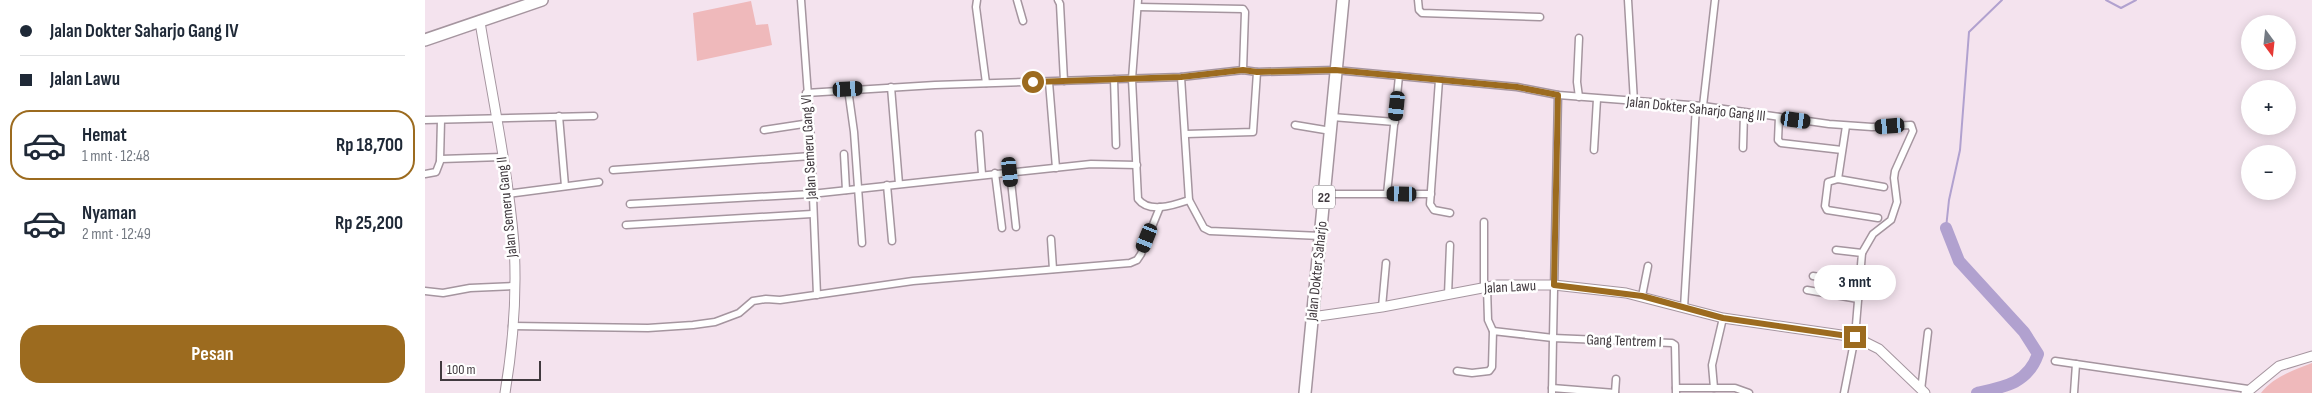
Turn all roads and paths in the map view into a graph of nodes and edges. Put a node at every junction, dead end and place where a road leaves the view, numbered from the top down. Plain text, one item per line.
1 (542, 0) edge
2 (801, 0) edge
3 (977, 0) edge
4 (1017, 0) edge
5 (1058, 0) edge
6 (1343, 0) edge
7 (1418, 0) edge
8 (1628, 0) edge
9 (1715, 0) edge
10 (1138, 4) edge
11 (1540, 17) dead end
12 (1023, 21) dead end
13 (480, 22) junction
14 (1579, 38) dead end
15 (425, 40) edge
16 (1243, 70) junction
17 (1335, 70) junction
18 (1257, 72) junction
19 (1399, 76) junction
20 (1181, 77) junction
21 (1115, 79) junction
22 (1132, 79) junction
23 (1439, 80) junction
24 (1064, 81) junction
25 (1049, 82) junction
26 (986, 83) junction
27 (891, 87) junction
28 (848, 89) junction
29 (806, 92) junction
30 (1558, 95) junction
31 (1579, 97) junction
32 (1597, 99) junction
33 (1634, 102) junction
34 (1700, 106) junction
35 (1744, 113) junction
36 (559, 116) junction
37 (594, 116) dead end
38 (1332, 117) junction
39 (1779, 117) junction
40 (496, 118) junction
41 (425, 120) edge
42 (441, 120) junction
43 (1395, 122) junction
44 (810, 123) junction
45 (1295, 125) dead end
46 (1847, 126) junction
47 (764, 130) dead end
48 (1331, 131) junction
49 (979, 134) dead end
50 (1186, 134) junction
51 (1116, 144) dead end
52 (1743, 148) dead end
53 (1593, 150) dead end
54 (1842, 150) junction
55 (844, 154) dead end
56 (811, 156) junction
57 (502, 157) junction
58 (440, 160) junction
59 (1137, 164) junction
60 (1055, 168) junction
61 (613, 170) dead end
62 (1010, 172) junction
63 (995, 173) junction
64 (425, 174) edge
65 (982, 174) junction
66 (1838, 179) junction
67 (599, 182) dead end
68 (899, 184) junction
69 (887, 185) junction
70 (565, 186) junction
71 (1884, 187) dead end
72 (857, 189) junction
73 (846, 190) junction
74 (507, 194) junction
75 (811, 194) junction
76 (1325, 194) junction
77 (1387, 194) junction
78 (1431, 194) junction
79 (1189, 200) junction
80 (629, 204) dead end
81 (1160, 207) junction
82 (1450, 213) dead end
83 (812, 214) junction
84 (1878, 218) dead end
85 (1483, 222) dead end
86 (626, 225) dead end
87 (1016, 227) dead end
88 (1002, 228) dead end
89 (1321, 236) junction
90 (1051, 239) dead end
91 (892, 241) dead end
92 (862, 243) dead end
93 (1450, 245) dead end
94 (1836, 250) dead end
95 (1861, 253) junction
96 (1386, 263) dead end
97 (1648, 266) dead end
98 (1053, 269) junction
99 (1813, 276) dead end
100 (1859, 283) junction
101 (1554, 285) junction
102 (513, 286) junction
103 (1485, 287) junction
104 (1807, 290) dead end
105 (425, 291) edge
106 (817, 295) junction
107 (1448, 295) junction
108 (1642, 296) junction
109 (1858, 298) junction
110 (1383, 307) junction
111 (1684, 308) junction
112 (1313, 317) junction
113 (1723, 318) junction
114 (512, 326) junction
115 (1493, 331) junction
116 (1928, 332) dead end
117 (1855, 337) junction
118 (1553, 338) junction
119 (2312, 356) edge
120 (2055, 361) dead end
121 (2076, 364) junction
122 (1457, 371) dead end
123 (1616, 379) dead end
124 (1713, 388) junction
125 (1552, 390) edge
126 (1676, 391) edge
127 (2247, 391) edge
128 (1923, 392) edge
129 (505, 393) edge
130 (1305, 393) edge
131 (1615, 393) edge
132 (1749, 393) edge
133 (1844, 393) edge
134 (2074, 393) edge

1 - 13 highway
2 - 29 street, Jalan Semeru Gang VI
3 - 26 street
4 - 12 street
5 - 24 street
6 - 17 highway, Jalan Dokter Saharjo / 22
7 - 11 street
8 - 33 street
9 - 34 street
10 - 16 street
10 - 22 street
13 - 15 highway
13 - 40 street, Jalan Semeru Gang II
14 - 31 street
16 - 18 street, Jalan Dokter Saharjo Gang III
16 - 20 street, Jalan Dokter Saharjo Gang III
17 - 18 street, Jalan Dokter Saharjo Gang III
17 - 19 street, Jalan Dokter Saharjo Gang III
17 - 38 highway, Jalan Dokter Saharjo / 22
18 - 50 street
19 - 23 street, Jalan Dokter Saharjo Gang III
19 - 43 street
20 - 22 street, Jalan Dokter Saharjo Gang III
20 - 50 street
21 - 22 street, Jalan Dokter Saharjo Gang III
21 - 24 street, Jalan Dokter Saharjo Gang III
21 - 51 street
22 - 59 street
23 - 30 street, Jalan Dokter Saharjo Gang III
23 - 78 street
24 - 25 street, Jalan Dokter Saharjo Gang III
25 - 26 street, Jalan Dokter Saharjo Gang III
25 - 60 street
26 - 27 street, Jalan Dokter Saharjo Gang III
27 - 28 street, Jalan Dokter Saharjo Gang III
27 - 68 street
28 - 29 street, Jalan Dokter Saharjo Gang III
28 - 72 street
29 - 44 street, Jalan Semeru Gang VI
30 - 31 street, Jalan Dokter Saharjo Gang III
30 - 101 street
31 - 32 street, Jalan Dokter Saharjo Gang III
32 - 33 street, Jalan Dokter Saharjo Gang III
32 - 53 street
33 - 34 street, Jalan Dokter Saharjo Gang III
34 - 35 street, Jalan Dokter Saharjo Gang III
34 - 111 street
35 - 39 street, Jalan Dokter Saharjo Gang III
35 - 52 street
36 - 37 street
36 - 40 street
36 - 70 street
38 - 43 street
38 - 48 highway, Jalan Dokter Saharjo / 22
39 - 46 street, Jalan Dokter Saharjo Gang III
39 - 54 street
40 - 42 street
40 - 57 street, Jalan Semeru Gang II
41 - 42 street
42 - 58 street
43 - 77 street
44 - 47 street
44 - 56 street, Jalan Semeru Gang VI
45 - 48 street
46 - 54 street
46 - 95 street, Jalan Dokter Saharjo Gang III
48 - 76 highway, Jalan Dokter Saharjo / 22
49 - 65 street
50 - 79 street
54 - 66 street
55 - 73 street
56 - 61 street
56 - 75 street, Jalan Semeru Gang VI
57 - 58 street
57 - 74 street, Jalan Semeru Gang II
58 - 64 street
59 - 60 street
59 - 81 street
60 - 62 street
62 - 63 street
62 - 87 street
63 - 65 street
63 - 88 street
65 - 68 street
66 - 71 street
66 - 84 street
67 - 70 street
68 - 69 street
69 - 72 street
69 - 91 street
70 - 74 street
72 - 73 street
72 - 92 street
73 - 75 street
74 - 102 street, Jalan Semeru Gang II
75 - 80 street
75 - 83 street, Jalan Semeru Gang VI
76 - 77 street
76 - 89 highway, Jalan Dokter Saharjo / 22
77 - 78 street
78 - 82 street
79 - 81 street
79 - 89 street
81 - 98 street
83 - 86 street
83 - 106 street, Jalan Semeru Gang VI
85 - 103 street
89 - 112 highway, Jalan Dokter Saharjo / 22
90 - 98 street
93 - 107 street
94 - 95 street
95 - 100 street
96 - 110 street
97 - 108 street
98 - 106 street
99 - 100 street
100 - 109 street
101 - 103 street, Jalan Lawu
101 - 108 street, Jalan Lawu
101 - 118 street
102 - 105 street
102 - 114 street, Jalan Semeru Gang II
103 - 107 street, Jalan Lawu
103 - 115 street
104 - 109 street
106 - 114 street
107 - 110 street, Jalan Lawu
108 - 111 street, Jalan Lawu
109 - 117 street
110 - 112 street, Jalan Lawu
111 - 113 street, Jalan Lawu
112 - 130 highway, Jalan Dokter Saharjo / 22
113 - 117 street, Jalan Lawu
113 - 124 street
114 - 129 street, Jalan Semeru Gang II
115 - 118 street
115 - 122 street
116 - 128 street
117 - 128 street, Jalan Lawu
117 - 133 street
118 - 125 street
118 - 126 street, Gang Tentrem I
119 - 127 street
120 - 121 street
121 - 127 street
121 - 134 street
123 - 131 street
124 - 126 street
124 - 132 street
125 - 131 street

